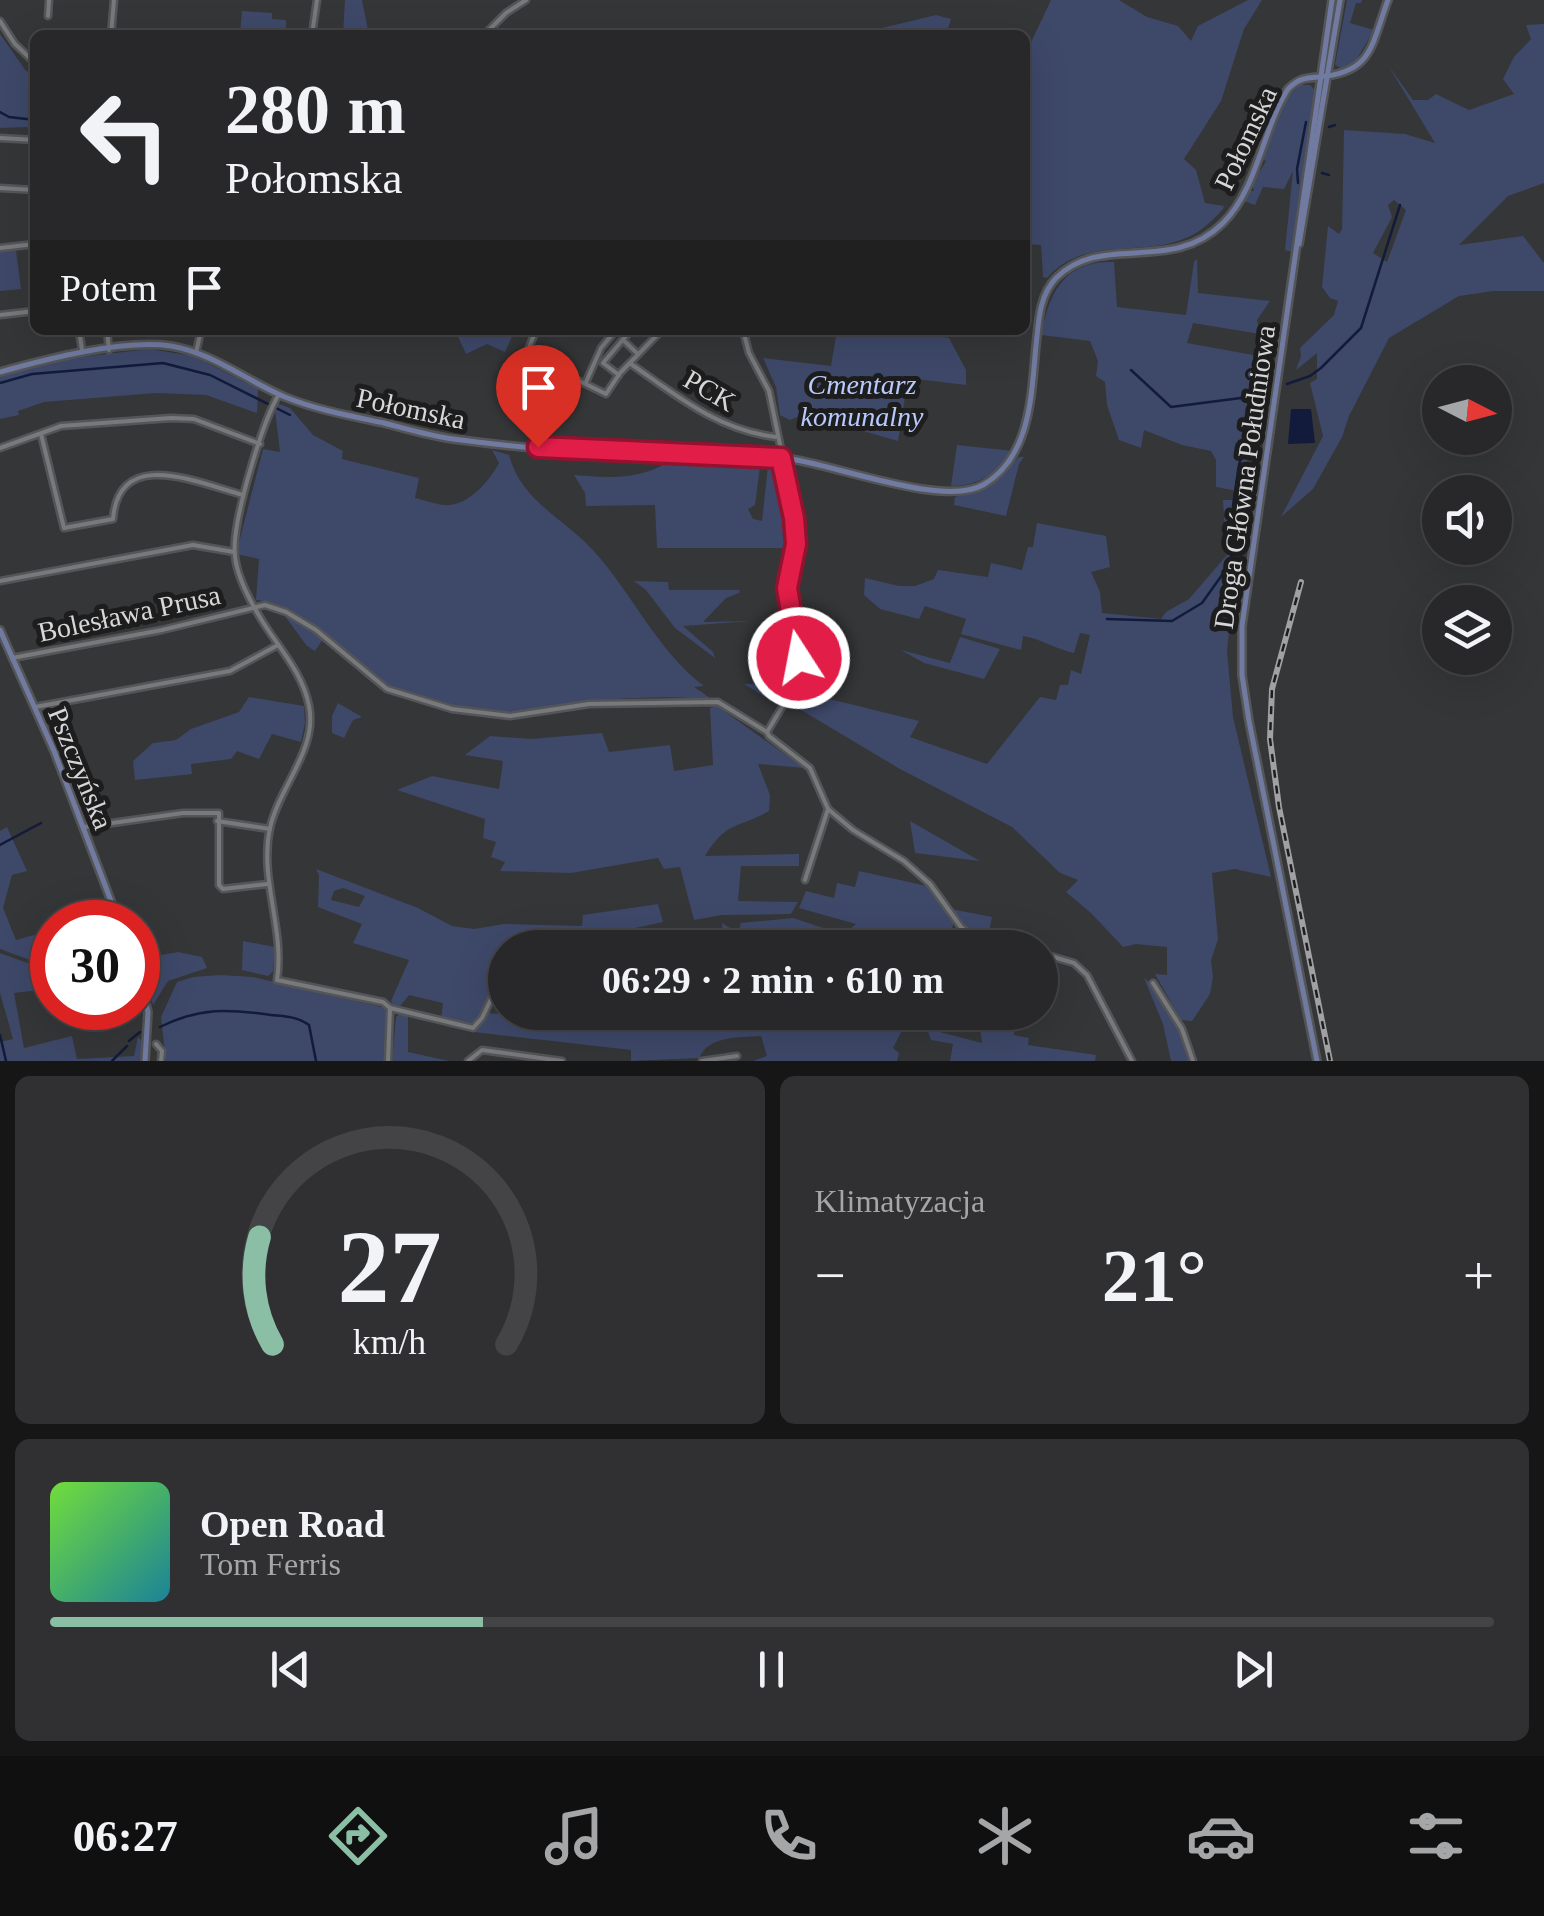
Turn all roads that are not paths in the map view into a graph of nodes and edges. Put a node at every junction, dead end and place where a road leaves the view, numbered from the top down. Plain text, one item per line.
1 (49, 0) edge
2 (114, 0) edge
3 (318, 0) edge
4 (513, 0) edge
5 (526, 0) edge
6 (1336, 0) edge
7 (1388, 0) edge
8 (506, 14) junction
9 (48, 16) dead end
10 (0, 21) edge
11 (111, 30) edge
12 (313, 30) edge
13 (489, 30) edge
14 (30, 58) edge
15 (1324, 76) junction
16 (0, 138) edge
17 (30, 140) edge
18 (0, 188) edge
19 (30, 190) edge
20 (30, 245) edge
21 (0, 248) edge
22 (30, 312) edge
23 (0, 315) edge
24 (80, 335) edge
25 (108, 335) edge
26 (199, 335) edge
27 (534, 335) edge
28 (612, 335) edge
29 (626, 335) edge
30 (657, 335) edge
31 (745, 335) edge
32 (622, 339) junction
33 (109, 350) junction
34 (82, 353) junction
35 (196, 353) junction
36 (638, 354) junction
37 (630, 363) junction
38 (0, 372) edge
39 (619, 375) junction
40 (585, 384) junction
41 (279, 394) junction
42 (42, 434) junction
43 (776, 437) junction
44 (260, 444) junction
45 (0, 448) edge
46 (781, 458) junction
47 (244, 494) junction
48 (234, 552) junction
49 (0, 581) edge
50 (253, 606) junction
51 (0, 630) edge
52 (278, 645) junction
53 (12, 658) junction
54 (34, 707) junction
55 (766, 732) junction
56 (828, 809) junction
57 (217, 820) junction
58 (84, 827) junction
59 (270, 829) junction
60 (805, 880) dead end
61 (268, 884) junction
62 (111, 900) edge
63 (963, 930) edge
64 (1058, 958) edge
65 (1153, 983) dead end
66 (488, 1005) edge
67 (390, 1008) junction
68 (147, 1030) edge
69 (156, 1044) dead end
70 (738, 1056) dead end
71 (145, 1061) edge
72 (161, 1061) edge
73 (388, 1061) edge
74 (468, 1061) edge
75 (562, 1061) edge
76 (702, 1061) edge
77 (1132, 1061) edge
78 (1192, 1061) edge
79 (1317, 1061) edge

1 - 9 street
2 - 11 street
3 - 12 street
4 - 8 street
5 - 8 street
6 - 15 street, Droga Główna Południowa
7 - 15 street, Połomska
8 - 13 street
10 - 14 street
15 - 46 street, Połomska
15 - 79 street, Droga Główna Południowa
16 - 17 street
18 - 19 street
20 - 21 street
22 - 23 street
24 - 34 street
25 - 33 street
26 - 35 street
27 - 40 street
28 - 40 street
29 - 32 street
30 - 36 street
31 - 43 street
32 - 36 street
32 - 39 street
33 - 34 street, Połomska
33 - 35 street, Połomska
34 - 38 street, Połomska
35 - 41 street, Połomska
36 - 37 street
37 - 39 street
37 - 43 street, PCK
39 - 40 street
41 - 44 street
41 - 46 street, Połomska
42 - 44 street
42 - 45 street
42 - 47 street
43 - 46 street
44 - 47 street
46 - 55 street
47 - 48 street
48 - 49 street
48 - 50 street
50 - 52 street
50 - 53 street, Bolesława Prusa
50 - 55 street
51 - 53 street, Pszczyńska
52 - 54 street
52 - 59 street
53 - 54 street, Pszczyńska
54 - 58 street, Pszczyńska
55 - 56 street
56 - 60 street
56 - 63 street
57 - 58 street
57 - 59 street
57 - 61 street
58 - 62 street, Pszczyńska
59 - 61 street
61 - 67 street
64 - 77 street
65 - 78 street
66 - 67 street
67 - 73 street
68 - 71 street
69 - 72 street
70 - 76 street
74 - 75 street

